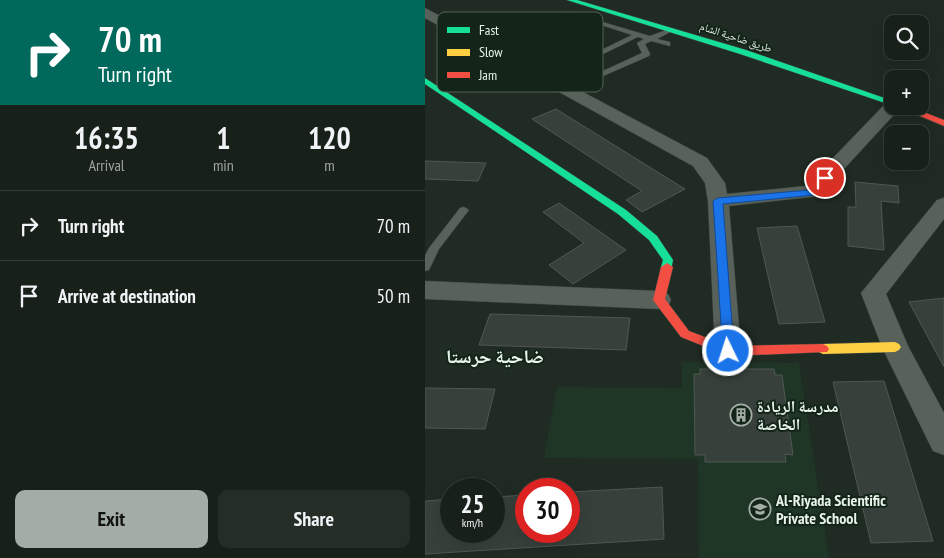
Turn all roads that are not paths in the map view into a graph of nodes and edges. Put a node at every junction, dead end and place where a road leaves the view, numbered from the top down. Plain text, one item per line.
1 (569, 0) edge
2 (598, 0) edge
3 (425, 12) edge
4 (437, 19) edge
5 (603, 24) edge
6 (671, 30) junction
7 (637, 35) junction
8 (649, 39) junction
9 (667, 44) dead end
10 (603, 51) edge
11 (603, 74) edge
12 (425, 80) edge
13 (437, 88) edge
14 (884, 89) edge
15 (443, 92) edge
16 (572, 92) edge
17 (884, 102) edge
18 (929, 106) edge
19 (944, 112) edge
20 (884, 115) edge
21 (923, 115) edge
22 (944, 123) edge
23 (718, 201) junction
24 (944, 205) edge
25 (464, 210) dead end
26 (425, 267) edge
27 (425, 290) edge
28 (659, 300) junction
29 (895, 347) junction
30 (728, 351) junction
31 (944, 442) edge

1 - 6 main road, طريق ضاحية الشام
2 - 14 main road, طريق ضاحية الشام
3 - 4 street
5 - 7 lane
6 - 8 lane
6 - 17 main road, طريق ضاحية الشام
7 - 8 lane
7 - 10 lane
8 - 9 lane
8 - 11 lane
12 - 13 main road
15 - 28 main road
16 - 23 street
18 - 19 main road
20 - 23 street
21 - 22 main road
23 - 30 street
24 - 29 street
25 - 26 lane
27 - 28 street
28 - 30 main road
29 - 30 main road
29 - 31 street

